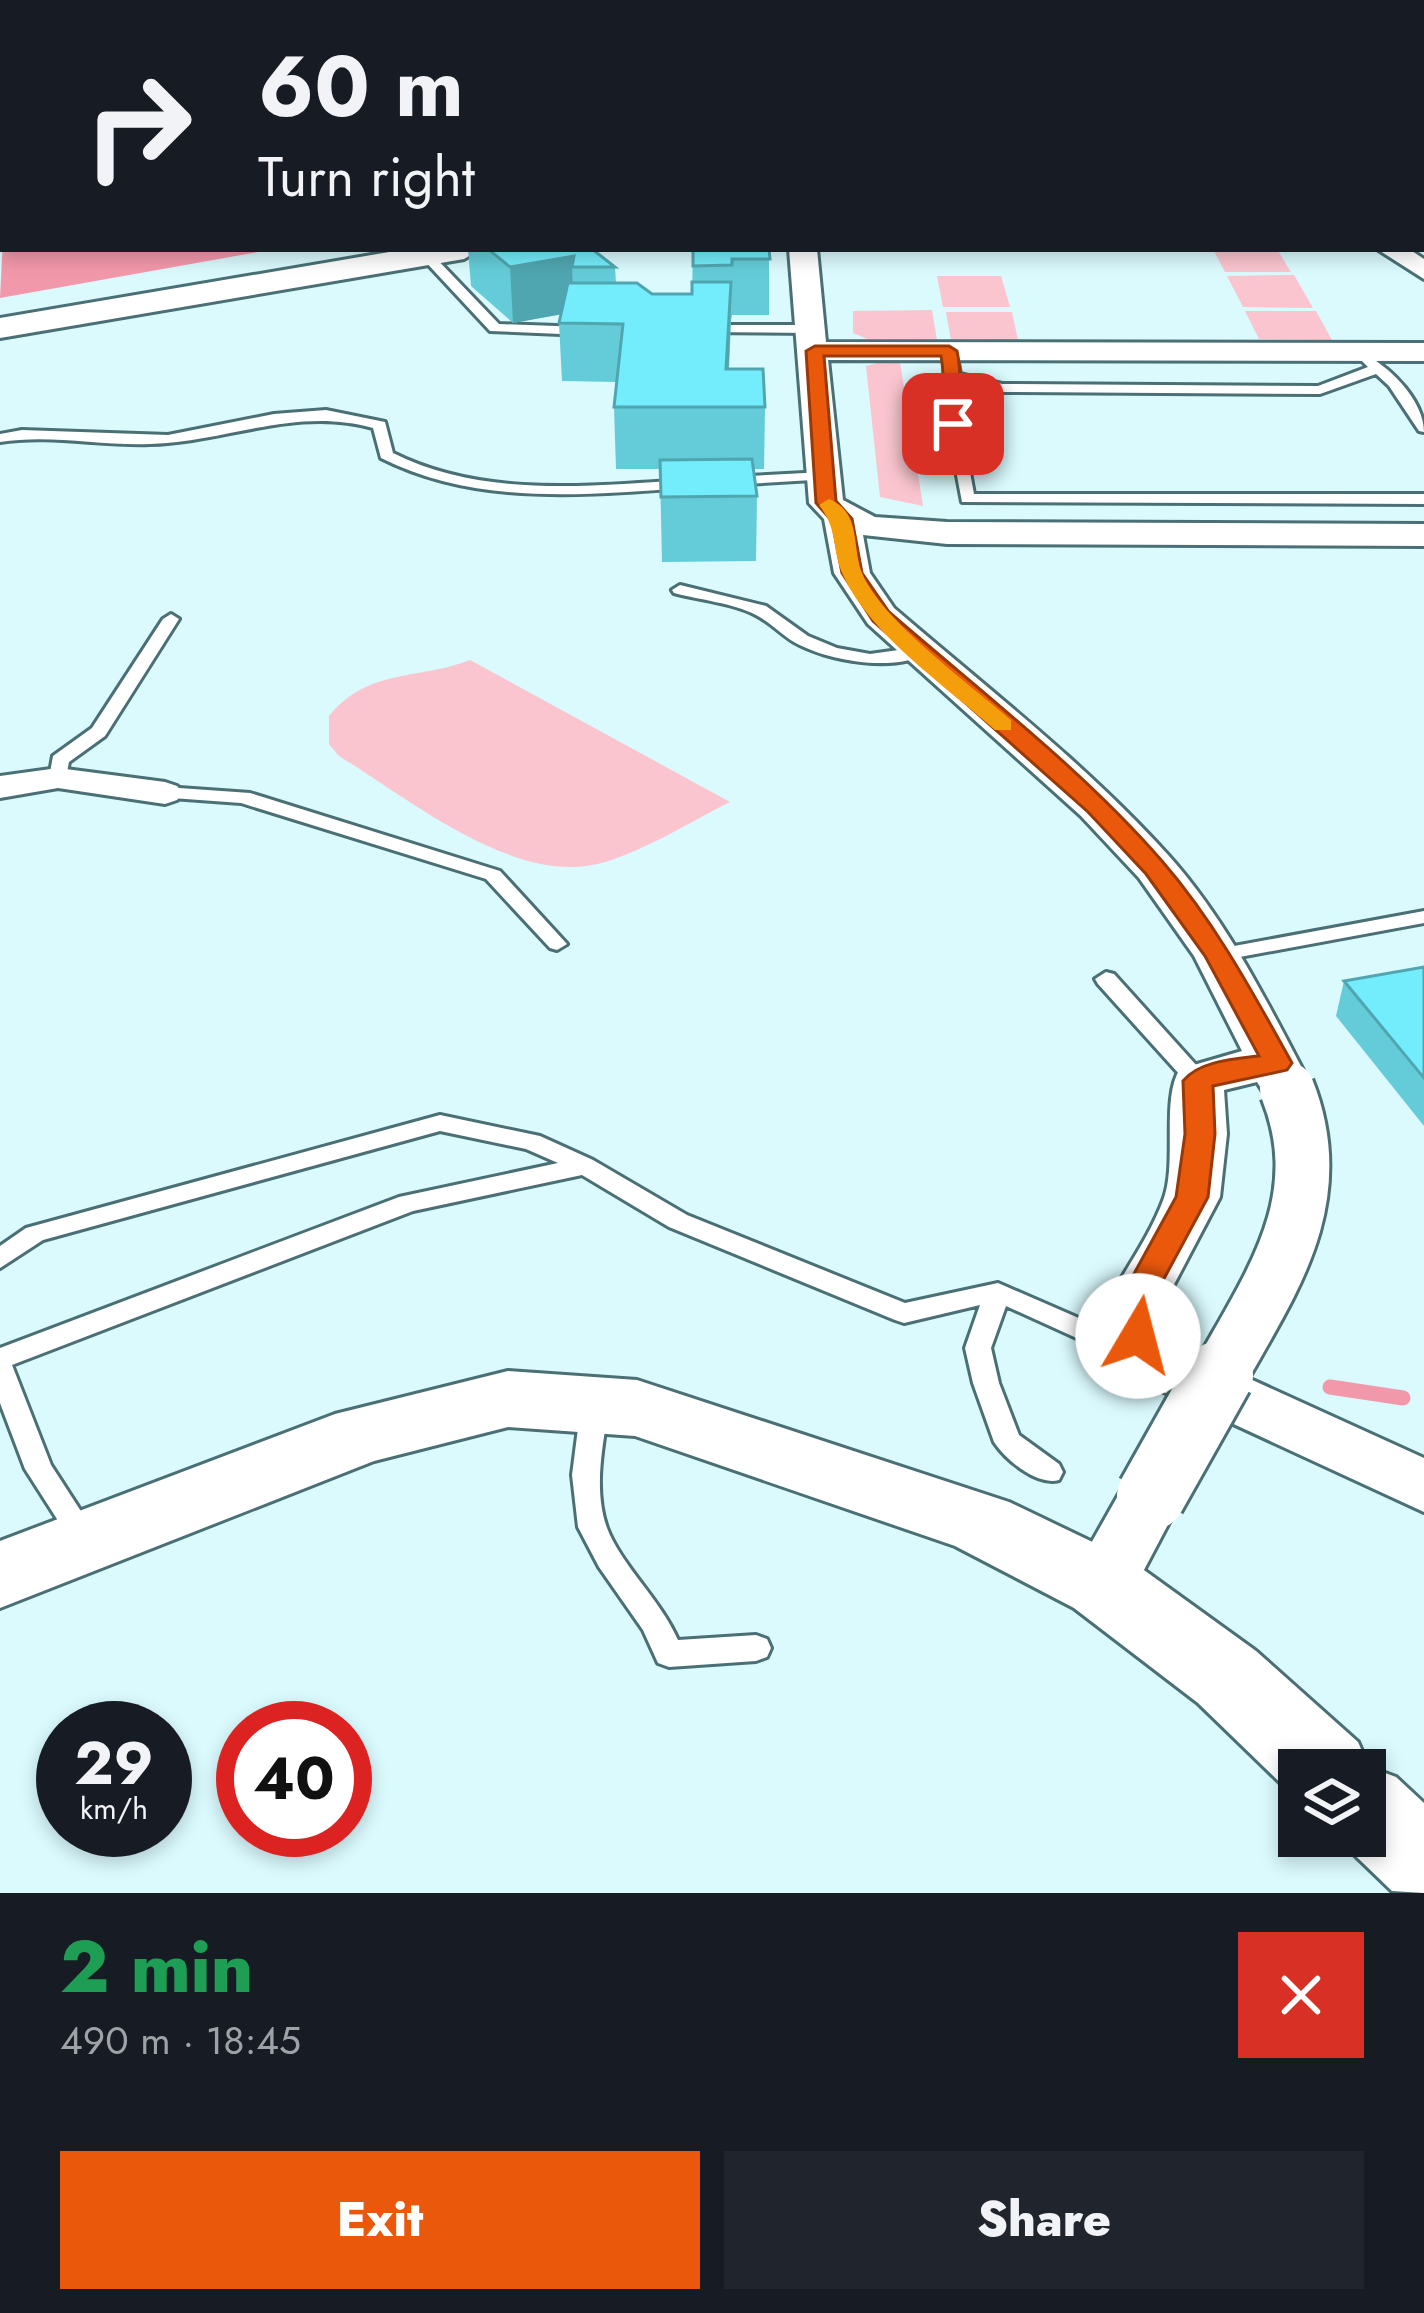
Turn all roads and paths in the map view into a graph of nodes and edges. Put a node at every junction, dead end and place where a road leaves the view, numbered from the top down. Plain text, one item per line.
1 (448, 252) edge
2 (803, 252) edge
3 (1396, 252) edge
4 (426, 256) junction
5 (1424, 271) edge
6 (0, 328) edge
7 (695, 330) edge
8 (605, 331) edge
9 (814, 340) junction
10 (1424, 352) edge
11 (1369, 361) junction
12 (951, 364) junction
13 (1424, 428) edge
14 (0, 438) edge
15 (824, 476) junction
16 (716, 482) edge
17 (694, 484) edge
18 (1424, 488) edge
19 (965, 489) junction
20 (1424, 499) edge
21 (842, 519) junction
22 (1424, 535) edge
23 (680, 590) dead end
24 (171, 619) dead end
25 (920, 652) junction
26 (58, 778) junction
27 (0, 787) edge
28 (165, 794) joint
29 (1424, 916) edge
30 (557, 944) dead end
31 (1218, 955) junction
32 (1106, 979) dead end
33 (1282, 1076) junction
34 (1198, 1081) junction
35 (585, 1166) junction
36 (0, 1259) edge
37 (998, 1292) junction
38 (1146, 1358) junction
39 (0, 1363) edge
40 (596, 1405) junction
41 (1048, 1472) dead end
42 (1422, 1478) edge
43 (86, 1541) junction
44 (0, 1575) edge
45 (1102, 1584) junction
46 (756, 1648) dead end
47 (1304, 1749) edge
48 (1386, 1826) edge
49 (1424, 1861) edge

1 - 4 main road
2 - 9 street
3 - 5 street
4 - 6 main road
4 - 8 lane
7 - 9 lane
9 - 12 street
9 - 15 street
10 - 11 street
11 - 12 street
11 - 13 lane
12 - 19 lane
14 - 17 lane
15 - 16 lane
15 - 21 street
18 - 19 lane
19 - 20 lane
21 - 22 street
21 - 25 street
23 - 25 lane
24 - 26 lane
25 - 31 street
26 - 27 street
26 - 28 street
28 - 30 lane
29 - 31 lane
31 - 33 street
32 - 34 lane
33 - 34 street
33 - 45 street, bridge
34 - 38 street
35 - 36 lane
35 - 37 lane
35 - 39 lane
37 - 38 lane
37 - 41 lane
38 - 42 street
39 - 43 lane
40 - 43 main road
40 - 45 main road
40 - 46 lane
43 - 44 main road
45 - 47 main road
48 - 49 main road

